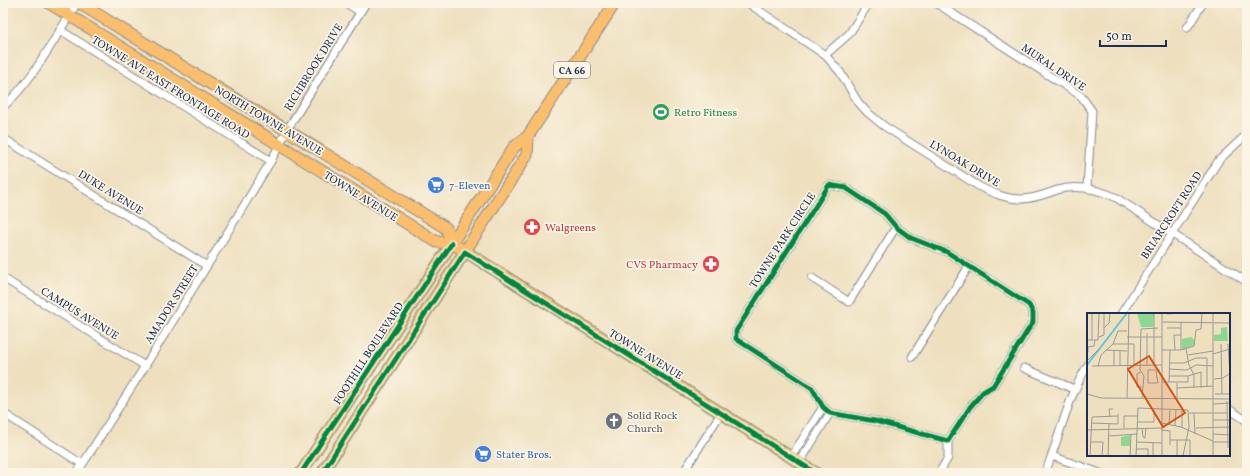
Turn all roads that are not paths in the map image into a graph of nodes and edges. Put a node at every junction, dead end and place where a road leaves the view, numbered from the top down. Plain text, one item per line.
1 (49, 3) edge
2 (78, 3) edge
3 (346, 3) edge
4 (366, 3) edge
5 (615, 3) edge
6 (748, 3) edge
7 (869, 3) edge
8 (936, 3) edge
9 (1203, 3) edge
10 (360, 12) junction
11 (69, 15) junction
12 (1186, 28) dead end
13 (60, 30) junction
14 (825, 55) junction
15 (3, 107) edge
16 (287, 130) junction
17 (1247, 134) edge
18 (528, 136) junction
19 (3, 138) edge
20 (280, 144) junction
21 (271, 161) junction
22 (1087, 188) junction
23 (896, 227) junction
24 (1172, 233) junction
25 (452, 243) junction
26 (465, 252) junction
27 (207, 266) junction
28 (969, 266) junction
29 (3, 278) edge
30 (812, 278) dead end
31 (1247, 282) edge
32 (1122, 313) edge
33 (912, 357) dead end
34 (145, 366) junction
35 (1087, 367) edge
36 (1024, 368) dead end
37 (1074, 389) junction
38 (823, 407) junction
39 (1230, 411) edge
40 (3, 413) edge
41 (721, 413) junction
42 (830, 413) junction
43 (1247, 421) edge
44 (948, 441) junction
45 (1052, 456) junction
46 (795, 460) junction
47 (82, 464) junction
48 (77, 473) edge
49 (301, 473) edge
50 (322, 473) edge
51 (683, 473) edge
52 (816, 473) edge
53 (939, 473) edge
54 (1045, 473) edge
55 (1100, 473) edge

1 - 11 main road, TOWNE AVENUE
2 - 11 street
2 - 16 main road, NORTH TOWNE AVENUE
3 - 10 street
4 - 10 street, RICHBROOK DRIVE
5 - 18 main road, CA 66
6 - 14 street, LYNOAK DRIVE
7 - 14 street
8 - 22 street, MURAL DRIVE
9 - 12 street
10 - 16 street, RICHBROOK DRIVE
11 - 13 street
11 - 20 main road, TOWNE AVENUE
13 - 15 street
13 - 21 street, TOWNE AVE EAST FRONTAGE ROAD
14 - 22 street, LYNOAK DRIVE
16 - 20 street, RICHBROOK DRIVE
16 - 25 main road, NORTH TOWNE AVENUE
17 - 24 street, BRIARCROFT ROAD
18 - 25 main road, CA 66
18 - 26 main road, CA 66
19 - 27 street, DUKE AVENUE
20 - 21 street, AMADOR STREET
20 - 25 main road, TOWNE AVENUE
21 - 27 street, AMADOR STREET
22 - 24 street, LYNOAK DRIVE
23 - 28 street, TOWNE PARK CIRCLE
23 - 30 street
23 - 38 street, TOWNE PARK CIRCLE
24 - 31 street, LYNOAK DRIVE
24 - 32 street, BRIARCROFT ROAD
25 - 26 main road, TOWNE AVENUE
25 - 49 main road, FOOTHILL BOULEVARD
26 - 41 main road, TOWNE AVENUE
26 - 50 main road
27 - 34 street, AMADOR STREET
28 - 33 street
28 - 44 street, TOWNE PARK CIRCLE
29 - 34 street, CAMPUS AVENUE
34 - 47 street, AMADOR STREET
35 - 37 street
36 - 37 street
37 - 45 street
38 - 42 street, TOWNE PARK CIRCLE
38 - 46 street
39 - 43 street
40 - 47 street
41 - 46 main road, TOWNE AVENUE
41 - 51 street
42 - 44 street
42 - 46 street
44 - 53 street
45 - 54 street
45 - 55 street
46 - 52 main road, TOWNE AVENUE
47 - 48 street, AMADOR STREET

